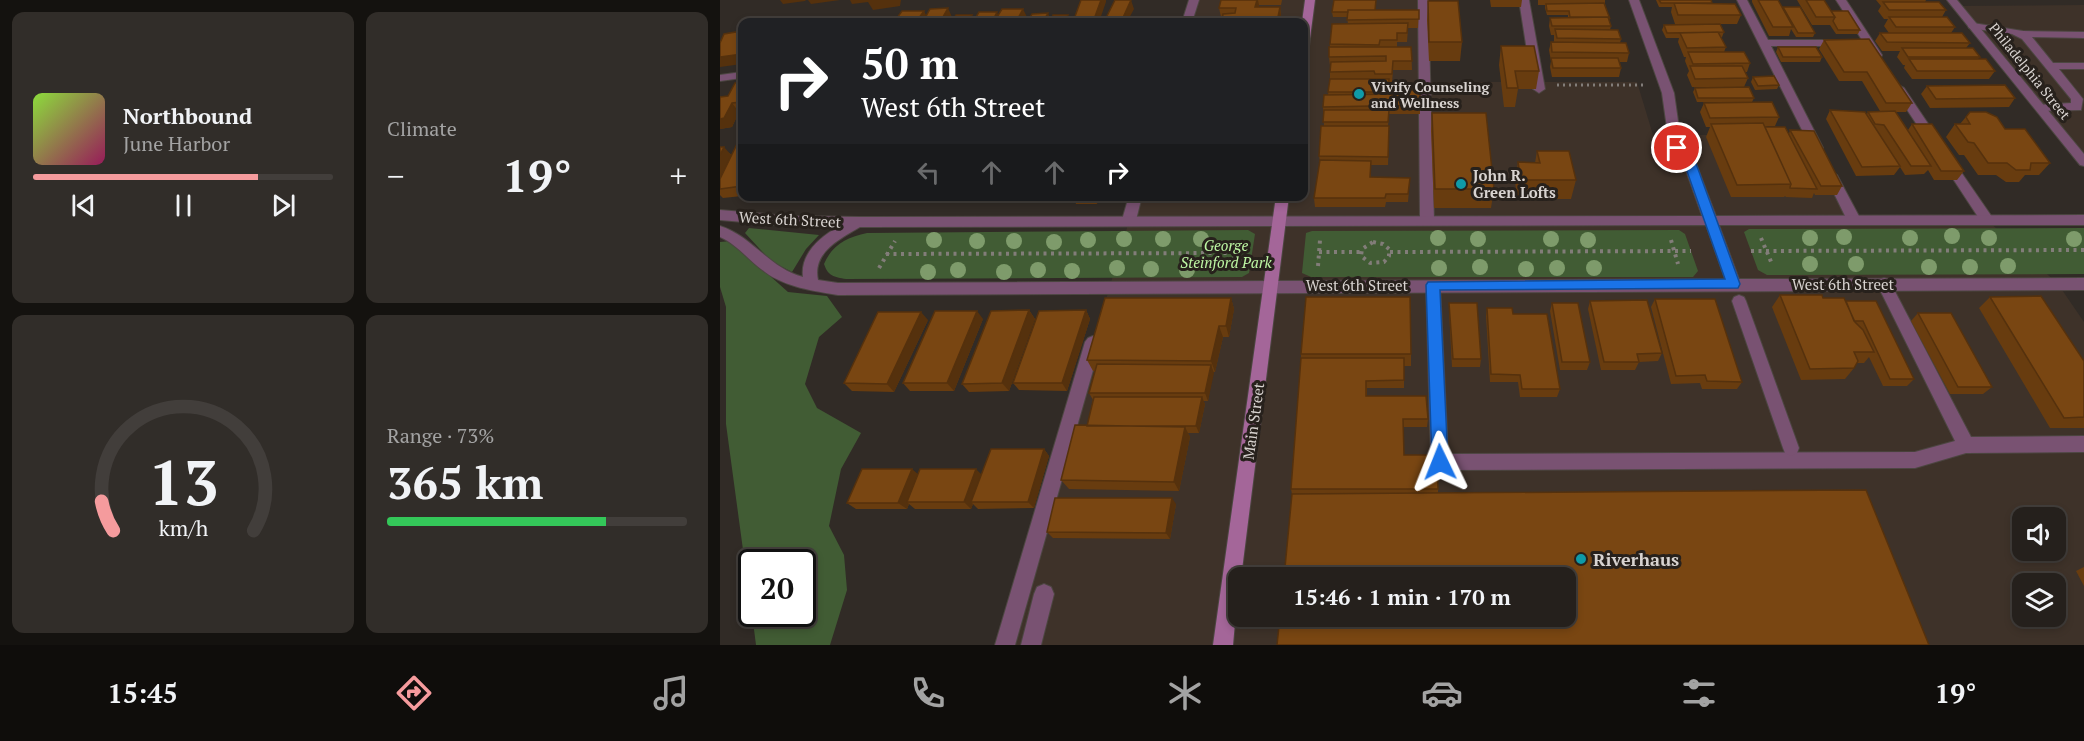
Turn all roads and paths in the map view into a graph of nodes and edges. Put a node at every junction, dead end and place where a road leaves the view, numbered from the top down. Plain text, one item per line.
1 (1194, 0) edge
2 (1310, 0) edge
3 (1423, 0) edge
4 (1524, 0) edge
5 (1634, 0) edge
6 (1742, 0) edge
7 (1841, 0) edge
8 (1952, 0) edge
9 (1188, 18) edge
10 (1308, 18) edge
11 (1973, 26) junction
12 (2021, 34) junction
13 (2084, 35) edge
14 (1764, 43) junction
15 (1870, 43) junction
16 (1882, 62) edge
17 (2048, 66) junction
18 (2084, 66) edge
19 (738, 76) edge
20 (720, 78) edge
21 (1895, 81) edge
22 (1645, 85) dead end
23 (1539, 87) joint
24 (2081, 99) edge
25 (2041, 108) junction
26 (2084, 162) edge
27 (1135, 201) edge
28 (1282, 201) edge
29 (720, 215) edge
30 (1129, 220) junction
31 (1280, 220) junction
32 (1427, 220) junction
33 (1854, 220) junction
34 (1986, 220) junction
35 (2084, 220) edge
36 (1711, 221) junction
37 (861, 222) junction
38 (1757, 229) dead end
39 (1240, 230) dead end
40 (1668, 230) dead end
41 (720, 231) edge
42 (1320, 231) dead end
43 (2084, 250) edge
44 (1691, 251) dead end
45 (1751, 251) dead end
46 (1766, 251) junction
47 (1319, 252) junction
48 (1361, 252) junction
49 (1390, 252) junction
50 (1674, 252) junction
51 (1236, 253) junction
52 (886, 255) dead end
53 (1773, 267) dead end
54 (1679, 268) dead end
55 (1233, 269) dead end
56 (1318, 269) dead end
57 (812, 283) junction
58 (1734, 284) junction
59 (1884, 284) junction
60 (2084, 284) edge
61 (1433, 285) junction
62 (1271, 286) junction
63 (1739, 302) dead end
64 (1098, 325) edge
65 (2084, 444) edge
66 (1966, 445) junction
67 (1791, 448) dead end
68 (1044, 594) dead end
69 (1005, 645) edge
70 (1031, 645) edge
71 (1223, 645) edge

1 - 9 street
2 - 10 main road
3 - 32 street
4 - 23 street
5 - 36 street
6 - 14 street
7 - 15 street
8 - 11 street, Philadelphia Street
11 - 12 street
11 - 25 street, Philadelphia Street
12 - 13 street
12 - 17 street
14 - 15 street
14 - 33 street
15 - 16 street
17 - 18 street
17 - 24 street
19 - 20 street
21 - 34 street
22 - 23 path
24 - 25 street
25 - 26 street, Philadelphia Street
27 - 30 street
28 - 31 main road, Main Street
29 - 37 street, West 6th Street
30 - 31 street, West 6th Street
30 - 37 street, West 6th Street
31 - 32 street, West 6th Street
31 - 62 main road, Main Street
32 - 36 street, West 6th Street
33 - 34 street, West 6th Street
33 - 36 street, West 6th Street
34 - 35 street, West 6th Street
36 - 58 street
37 - 57 street, West 6th Street
38 - 46 path
39 - 51 path
40 - 50 path
41 - 57 street, West 6th Street
42 - 47 path
43 - 46 path
44 - 50 path
45 - 46 path
46 - 53 path
47 - 48 path
47 - 56 path
48 - 49 path
48 - 49 path
49 - 50 path
50 - 54 path
51 - 52 path
51 - 55 path
57 - 62 street, West 6th Street
58 - 59 street, West 6th Street
58 - 61 street, West 6th Street
59 - 60 street, West 6th Street
59 - 66 street
61 - 62 street, West 6th Street
61 - 66 street
62 - 71 main road, Main Street
63 - 67 street
64 - 69 street
65 - 66 street
68 - 70 street

